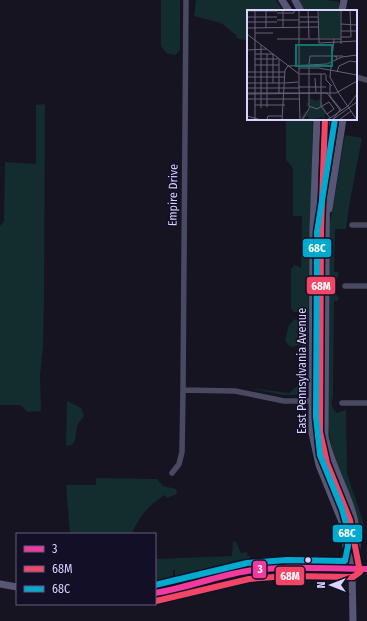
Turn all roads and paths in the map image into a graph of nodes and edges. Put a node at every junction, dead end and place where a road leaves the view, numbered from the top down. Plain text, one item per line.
1 (186, 0) edge
2 (282, 0) edge
3 (295, 0) edge
4 (344, 0) edge
5 (288, 10) edge
6 (300, 10) edge
7 (342, 10) edge
8 (357, 77) edge
9 (367, 80) edge
10 (317, 120) edge
11 (327, 120) edge
12 (343, 120) edge
13 (352, 225) dead end
14 (367, 225) edge
15 (325, 233) junction
16 (345, 286) dead end
17 (367, 286) edge
18 (183, 390) junction
19 (312, 401) junction
20 (324, 401) junction
21 (342, 403) dead end
22 (367, 403) edge
23 (172, 473) dead end
24 (352, 569) junction
25 (367, 569) edge
26 (0, 584) edge
27 (16, 587) edge
28 (156, 593) edge
29 (353, 621) edge

1 - 18 street, Empire Drive
2 - 5 main road
3 - 6 main road
4 - 7 main road
8 - 9 street
10 - 19 main road, East Pennsylvania Avenue
11 - 15 main road, East Pennsylvania Avenue
12 - 15 main road
13 - 14 street
15 - 20 main road, East Pennsylvania Avenue
16 - 17 street
18 - 19 street
18 - 23 street, Empire Drive
19 - 20 street
19 - 24 main road, East Pennsylvania Avenue
20 - 24 main road, East Pennsylvania Avenue
21 - 22 street
24 - 25 main road
24 - 28 main road
24 - 29 main road
26 - 27 main road

